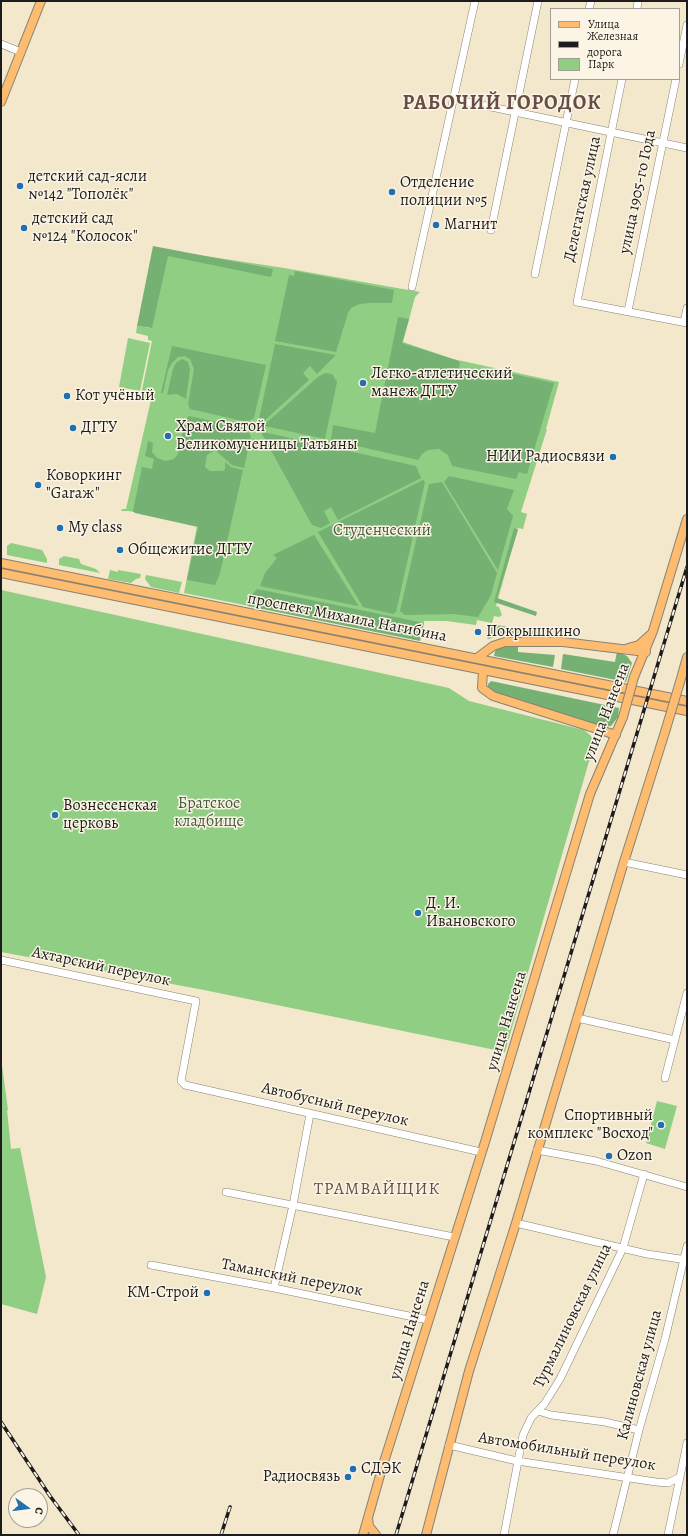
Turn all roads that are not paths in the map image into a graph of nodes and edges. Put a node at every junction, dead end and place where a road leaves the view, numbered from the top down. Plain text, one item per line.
1 (41, 1) edge
2 (475, 1) edge
3 (538, 1) edge
4 (687, 25) edge
5 (1, 44) edge
6 (21, 52) junction
7 (680, 59) edge
8 (575, 80) edge
9 (622, 80) edge
10 (676, 80) edge
11 (454, 99) junction
12 (1, 102) edge
13 (515, 112) junction
14 (566, 122) junction
15 (612, 132) junction
16 (663, 143) junction
17 (687, 148) edge
18 (491, 230) dead end
19 (535, 274) dead end
20 (412, 287) dead end
21 (687, 308) edge
22 (628, 311) junction
23 (686, 323) edge
24 (687, 519) edge
25 (1, 563) edge
26 (1, 573) edge
27 (653, 631) junction
28 (626, 649) junction
29 (489, 650) junction
30 (646, 652) junction
31 (687, 657) edge
32 (477, 658) junction
33 (492, 662) junction
34 (638, 668) junction
35 (483, 670) junction
36 (685, 671) edge
37 (687, 701) edge
38 (687, 711) edge
39 (616, 734) junction
40 (624, 862) junction
41 (687, 875) edge
42 (1, 960) edge
43 (687, 993) edge
44 (577, 1018) junction
45 (676, 1040) junction
46 (665, 1078) dead end
47 (182, 1083) joint
48 (310, 1114) junction
49 (537, 1150) junction
50 (481, 1152) junction
51 (644, 1174) junction
52 (687, 1187) edge
53 (226, 1192) dead end
54 (293, 1205) junction
55 (516, 1223) junction
56 (454, 1237) junction
57 (687, 1246) edge
58 (624, 1248) junction
59 (685, 1259) edge
60 (151, 1265) dead end
61 (274, 1288) junction
62 (428, 1320) junction
63 (538, 1411) junction
64 (639, 1430) junction
65 (687, 1443) edge
66 (448, 1445) junction
67 (686, 1456) edge
68 (517, 1460) junction
69 (628, 1477) junction
70 (680, 1477) junction
71 (368, 1515) junction
72 (430, 1516) junction
73 (363, 1535) edge
74 (376, 1535) edge
75 (420, 1535) edge
76 (426, 1535) edge
77 (504, 1535) edge
78 (613, 1535) edge
79 (668, 1535) edge

1 - 6 main road
2 - 11 street
3 - 13 street
4 - 7 street
5 - 6 street
6 - 12 main road
8 - 14 street
9 - 15 street, Делегатская улица
10 - 16 street, улица 1905-го Года
11 - 13 street
11 - 20 street
13 - 14 street
13 - 18 street
14 - 15 street
14 - 19 street
15 - 16 street
15 - 22 street, Делегатская улица
16 - 17 street
16 - 22 street, улица 1905-го Года
21 - 23 street
22 - 23 street
24 - 27 main road, улица Нансена
25 - 32 main road, проспект Михаила Нагибина
26 - 35 main road, проспект Михаила Нагибина
27 - 28 main road
27 - 30 main road, улица Нансена
28 - 29 main road
28 - 30 main road
28 - 34 main road
29 - 32 main road
29 - 33 main road
30 - 34 main road, улица Нансена
31 - 36 main road
32 - 33 main road, проспект Михаила Нагибина
33 - 37 main road, проспект Михаила Нагибина
34 - 39 main road, улица Нансена, bridge
35 - 38 main road, проспект Михаила Нагибина
35 - 39 main road
36 - 40 main road, bridge
39 - 50 main road, улица Нансена
40 - 41 street
40 - 44 main road
42 - 47 street, Ахтарский переулок
43 - 45 street
44 - 45 street
44 - 49 main road
45 - 46 street
47 - 48 street, Автобусный переулок
48 - 50 street, Автобусный переулок
48 - 54 street
49 - 51 street
49 - 55 main road
50 - 56 main road, улица Нансена
51 - 52 street
51 - 58 street, Турмалиновская улица
53 - 54 street
54 - 56 street
54 - 61 street
55 - 58 street
55 - 66 main road
56 - 62 main road, улица Нансена
57 - 59 street, Калиновская улица
58 - 59 street
58 - 63 street, Турмалиновская улица
59 - 64 street, Калиновская улица
60 - 61 street, Таманский переулок
61 - 62 street, Таманский переулок
62 - 71 main road, улица Нансена
63 - 64 street
63 - 68 street, Турмалиновская улица
64 - 69 street, Калиновская улица
65 - 67 street
66 - 68 street, Автомобильный переулок
66 - 72 main road
67 - 70 street
68 - 69 street, Автомобильный переулок
68 - 77 street, Турмалиновская улица
69 - 70 street, Автомобильный переулок
69 - 78 street, Калиновская улица
70 - 79 street
71 - 73 main road, улица Нансена
71 - 74 main road
72 - 75 main road
72 - 76 main road

